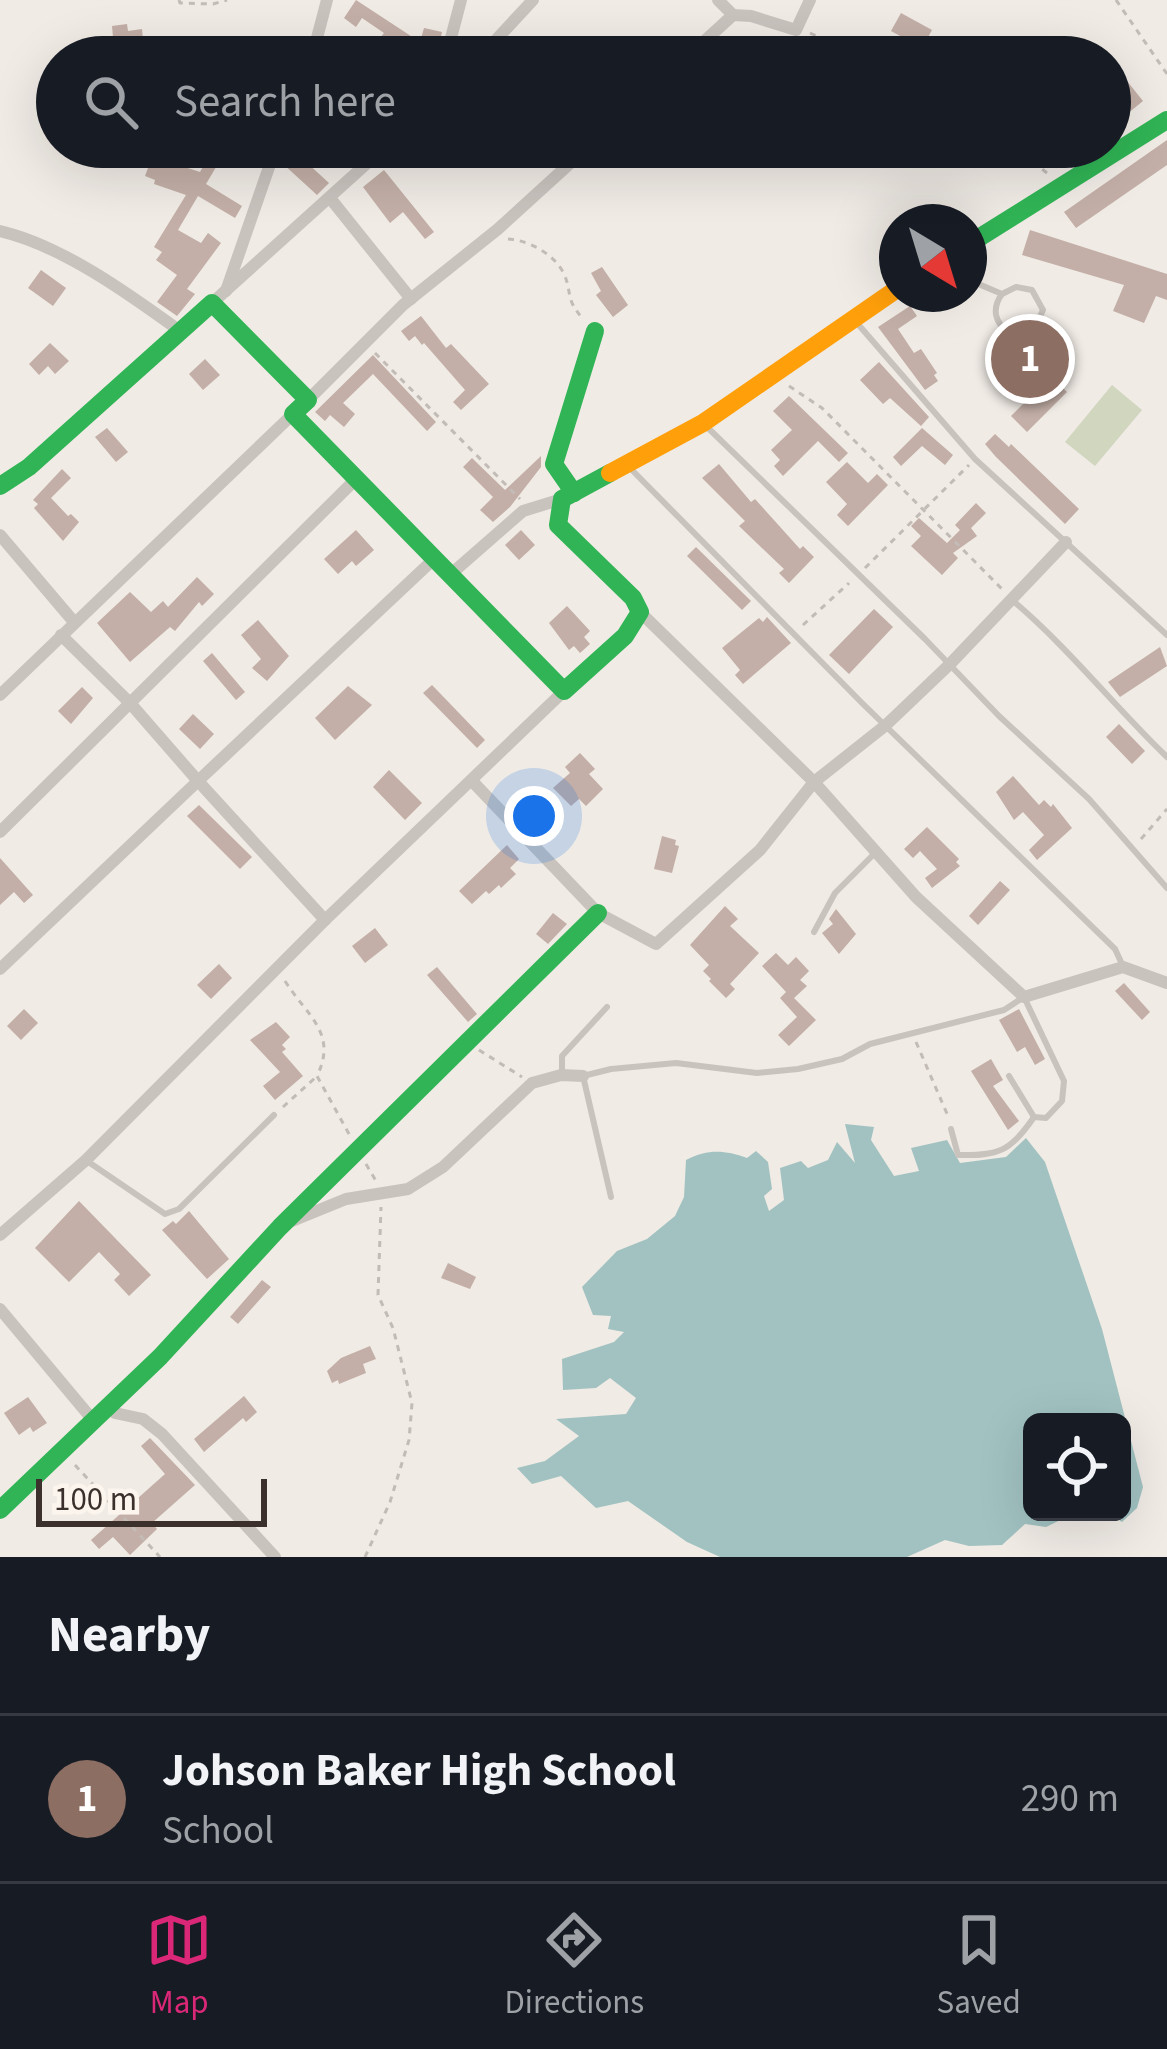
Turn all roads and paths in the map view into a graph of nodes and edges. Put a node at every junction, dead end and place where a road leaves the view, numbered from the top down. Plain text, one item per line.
1 (179, 0) edge
2 (226, 0) edge
3 (327, 0) edge
4 (461, 0) edge
5 (533, 0) edge
6 (718, 0) edge
7 (810, 0) edge
8 (1116, 0) edge
9 (733, 15) junction
10 (796, 30) junction
11 (318, 36) edge
12 (452, 36) edge
13 (500, 36) edge
14 (710, 36) edge
15 (811, 36) edge
16 (1167, 74) edge
17 (1167, 120) edge
18 (1131, 143) edge
19 (268, 168) edge
20 (363, 168) edge
21 (565, 168) edge
22 (1039, 168) edge
23 (1091, 168) edge
24 (1061, 187) junction
25 (330, 198) junction
26 (498, 229) junction
27 (0, 231) edge
28 (987, 233) edge
29 (987, 288) edge
30 (1002, 294) junction
31 (218, 297) junction
32 (411, 299) junction
33 (879, 301) edge
34 (853, 318) junction
35 (180, 331) junction
36 (595, 332) joint
37 (365, 343) junction
38 (776, 374) junction
39 (300, 407) junction
40 (703, 423) junction
41 (975, 459) junction
42 (628, 465) junction
43 (356, 479) junction
44 (0, 486) edge
45 (568, 496) junction
46 (530, 509) junction
47 (922, 510) junction
48 (0, 535) edge
49 (1066, 542) junction
50 (435, 558) junction
51 (451, 574) junction
52 (858, 574) junction
53 (1012, 600) junction
54 (640, 612) junction
55 (74, 622) junction
56 (61, 634) junction
57 (794, 634) junction
58 (1167, 634) edge
59 (950, 664) junction
60 (564, 692) junction
61 (0, 695) edge
62 (130, 703) junction
63 (886, 725) junction
64 (1167, 757) edge
65 (198, 781) junction
66 (472, 781) junction
67 (814, 782) junction
68 (1167, 809) edge
69 (0, 832) edge
70 (878, 850) junction
71 (1132, 850) junction
72 (1167, 888) edge
73 (598, 913) junction
74 (325, 920) junction
75 (814, 932) dead end
76 (279, 966) junction
77 (1123, 967) junction
78 (0, 969) edge
79 (1167, 983) edge
80 (1024, 997) junction
81 (607, 1007) dead end
82 (913, 1033) junction
83 (467, 1043) junction
84 (561, 1075) junction
85 (317, 1076) junction
86 (583, 1076) junction
87 (1009, 1076) dead end
88 (532, 1084) junction
89 (274, 1115) joint
90 (1034, 1117) junction
91 (951, 1129) joint
92 (358, 1149) junction
93 (86, 1160) junction
94 (382, 1194) junction
95 (611, 1196) dead end
96 (280, 1227) junction
97 (0, 1235) edge
98 (0, 1309) edge
99 (111, 1406) junction
100 (92, 1418) junction
101 (62, 1450) junction
102 (0, 1510) edge
103 (160, 1557) edge
104 (275, 1557) edge
105 (365, 1557) edge

1 - 2 path
3 - 11 street
4 - 12 street
5 - 13 street
6 - 9 street
7 - 10 street
8 - 16 path
9 - 10 street
9 - 14 street
10 - 15 path
17 - 18 street
19 - 31 street
20 - 25 street
21 - 26 street
22 - 24 path
23 - 24 street
24 - 28 street
25 - 31 street
25 - 32 street
26 - 32 street
26 - 36 path
27 - 35 street
29 - 30 lane
30 - 30 lane
31 - 35 street
31 - 39 street
32 - 37 street
33 - 34 street
34 - 38 street
34 - 41 lane
35 - 44 street
36 - 45 street
37 - 39 street
37 - 46 path
38 - 40 street
38 - 47 path
39 - 43 street
39 - 55 street
40 - 42 street
40 - 52 lane
41 - 47 path
41 - 49 lane
42 - 45 street
42 - 57 lane
43 - 50 street
43 - 62 street
45 - 46 street
45 - 54 street
46 - 51 street
47 - 52 path
47 - 53 path
48 - 55 street
49 - 53 street
49 - 58 lane
50 - 51 street
50 - 65 street
51 - 60 street
52 - 57 path
52 - 59 lane
53 - 59 street
53 - 64 lane
54 - 60 street
54 - 67 street
55 - 56 street
56 - 61 street
56 - 62 street
57 - 63 lane
59 - 63 street
59 - 71 lane
60 - 66 street
62 - 65 street
62 - 69 street
63 - 67 street
63 - 77 lane
65 - 74 street
65 - 78 street
66 - 73 street
66 - 74 street
67 - 70 street
67 - 73 street
68 - 71 path
70 - 75 lane
70 - 80 street
71 - 72 lane
73 - 83 street
74 - 76 street
76 - 85 path
76 - 93 street
77 - 79 street
77 - 80 street
80 - 82 lane
80 - 90 lane
81 - 84 lane
82 - 86 lane
82 - 91 path
83 - 88 path
83 - 92 street
84 - 86 street
84 - 88 street
85 - 89 path
85 - 92 path
86 - 95 lane
87 - 90 lane
88 - 94 street
89 - 93 lane
90 - 91 lane
92 - 94 path
92 - 96 street
93 - 97 street
94 - 96 street
94 - 105 path
96 - 99 street
98 - 100 street
99 - 100 street
99 - 104 street
100 - 101 street
101 - 102 street
101 - 103 path

